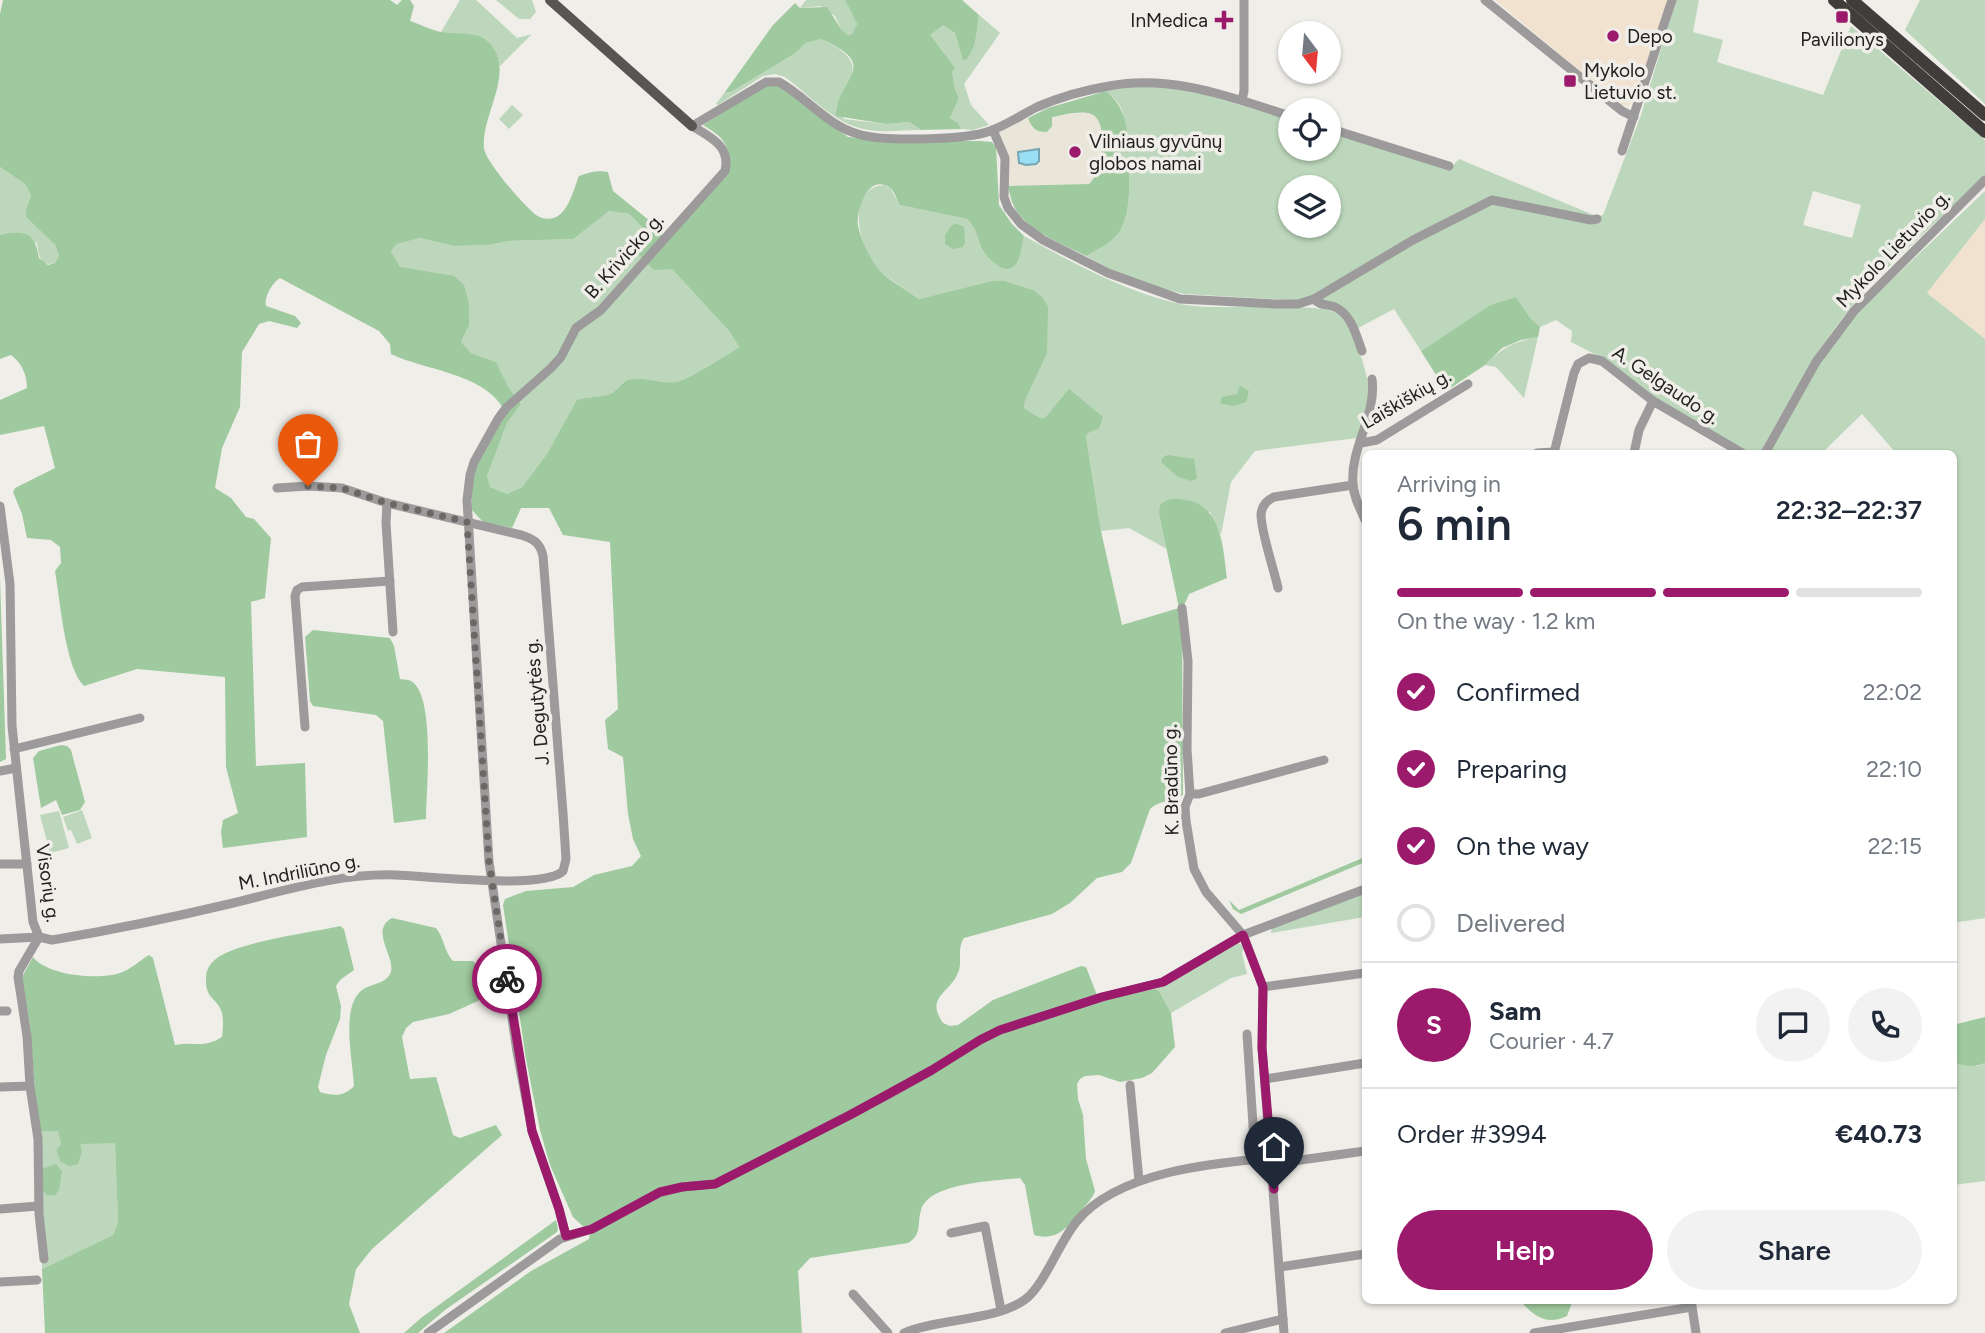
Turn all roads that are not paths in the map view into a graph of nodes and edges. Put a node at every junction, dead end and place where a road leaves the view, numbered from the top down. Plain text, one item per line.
1 (550, 0) edge
2 (1244, 0) edge
3 (1485, 0) edge
4 (1672, 0) edge
5 (1834, 0) edge
6 (1852, 0) edge
7 (1242, 100) junction
8 (1278, 112) edge
9 (1985, 115) edge
10 (1634, 117) junction
11 (692, 126) junction
12 (993, 130) junction
13 (1341, 132) edge
14 (1985, 132) edge
15 (1622, 151) dead end
16 (1449, 166) dead end
17 (1985, 180) edge
18 (1597, 219) dead end
19 (1314, 299) junction
20 (1362, 351) dead end
21 (1372, 379) dead end
22 (1468, 384) dead end
23 (1653, 401) junction
24 (1361, 443) junction
25 (1555, 450) edge
26 (1635, 450) edge
27 (1737, 450) edge
28 (1767, 450) edge
29 (1353, 485) junction
30 (277, 488) dead end
31 (387, 503) junction
32 (0, 506) edge
33 (1362, 511) edge
34 (467, 522) junction
35 (390, 581) junction
36 (1278, 588) dead end
37 (1182, 608) dead end
38 (393, 632) dead end
39 (140, 718) dead end
40 (305, 727) dead end
41 (14, 749) junction
42 (1324, 760) dead end
43 (16, 768) junction
44 (0, 771) edge
45 (1190, 793) junction
46 (0, 864) edge
47 (27, 864) junction
48 (565, 866) joint
49 (491, 881) junction
50 (1362, 890) edge
51 (1243, 935) junction
52 (39, 937) junction
53 (0, 939) edge
54 (1362, 973) edge
55 (1263, 987) junction
56 (1247, 1034) dead end
57 (1362, 1063) edge
58 (1265, 1079) junction
59 (1130, 1085) dead end
60 (30, 1086) junction
61 (0, 1087) edge
62 (1362, 1151) edge
63 (1259, 1159) junction
64 (1272, 1161) junction
65 (1139, 1181) junction
66 (38, 1206) junction
67 (0, 1209) edge
68 (951, 1233) dead end
69 (566, 1236) junction
70 (1362, 1254) edge
71 (44, 1259) dead end
72 (1280, 1267) junction
73 (37, 1280) dead end
74 (0, 1282) edge
75 (853, 1294) dead end
76 (1691, 1304) edge
77 (1001, 1310) junction
78 (1283, 1319) junction
79 (428, 1333) edge
80 (888, 1333) edge
81 (904, 1333) edge
82 (1225, 1333) edge
83 (1284, 1333) edge
84 (1539, 1333) edge
85 (1696, 1333) edge

1 - 11 main road
2 - 7 street
3 - 10 street
4 - 10 street
5 - 14 highway
6 - 9 highway
7 - 8 street
7 - 12 street
10 - 15 street
11 - 12 street
11 - 34 street, B. Krivicko g.
12 - 19 street
13 - 16 street
17 - 28 street, Mykolo Lietuvio g.
18 - 19 street
19 - 20 street
21 - 24 street
22 - 24 street, Laiškiškių g.
23 - 25 street, A. Gelgaudo g.
23 - 26 street
23 - 27 street, A. Gelgaudo g.
24 - 29 street
29 - 33 street
29 - 36 street
30 - 31 street
31 - 34 street
31 - 35 street
32 - 41 street, Visorių g.
34 - 48 street, J. Degutytės g.
34 - 49 street, B. Krivicko g.
35 - 38 street
35 - 40 street
37 - 45 street, K. Bradūno g.
39 - 41 street
41 - 43 street, Visorių g.
42 - 45 street
43 - 44 street
43 - 47 street, Visorių g.
45 - 51 street, K. Bradūno g.
46 - 47 street
47 - 52 street, Visorių g.
48 - 49 street, M. Indriliūno g.
49 - 52 street, M. Indriliūno g.
49 - 69 street, B. Krivicko g.
50 - 51 street
51 - 55 street, K. Bradūno g.
51 - 69 street
52 - 53 street, M. Indriliūno g.
52 - 60 street, Visorių g.
54 - 55 street
55 - 58 street, K. Bradūno g.
56 - 63 street
57 - 58 street
58 - 64 street, K. Bradūno g.
59 - 65 street
60 - 61 street
60 - 66 street, Visorių g.
62 - 64 street
63 - 64 street
63 - 65 street
64 - 72 street, K. Bradūno g.
65 - 77 street
66 - 67 street
66 - 71 street, Visorių g.
68 - 77 street
69 - 79 street
70 - 72 street
72 - 78 street, K. Bradūno g.
73 - 74 street
75 - 80 street
76 - 84 street
76 - 85 street
77 - 81 street
78 - 82 street
78 - 83 street, K. Bradūno g.

